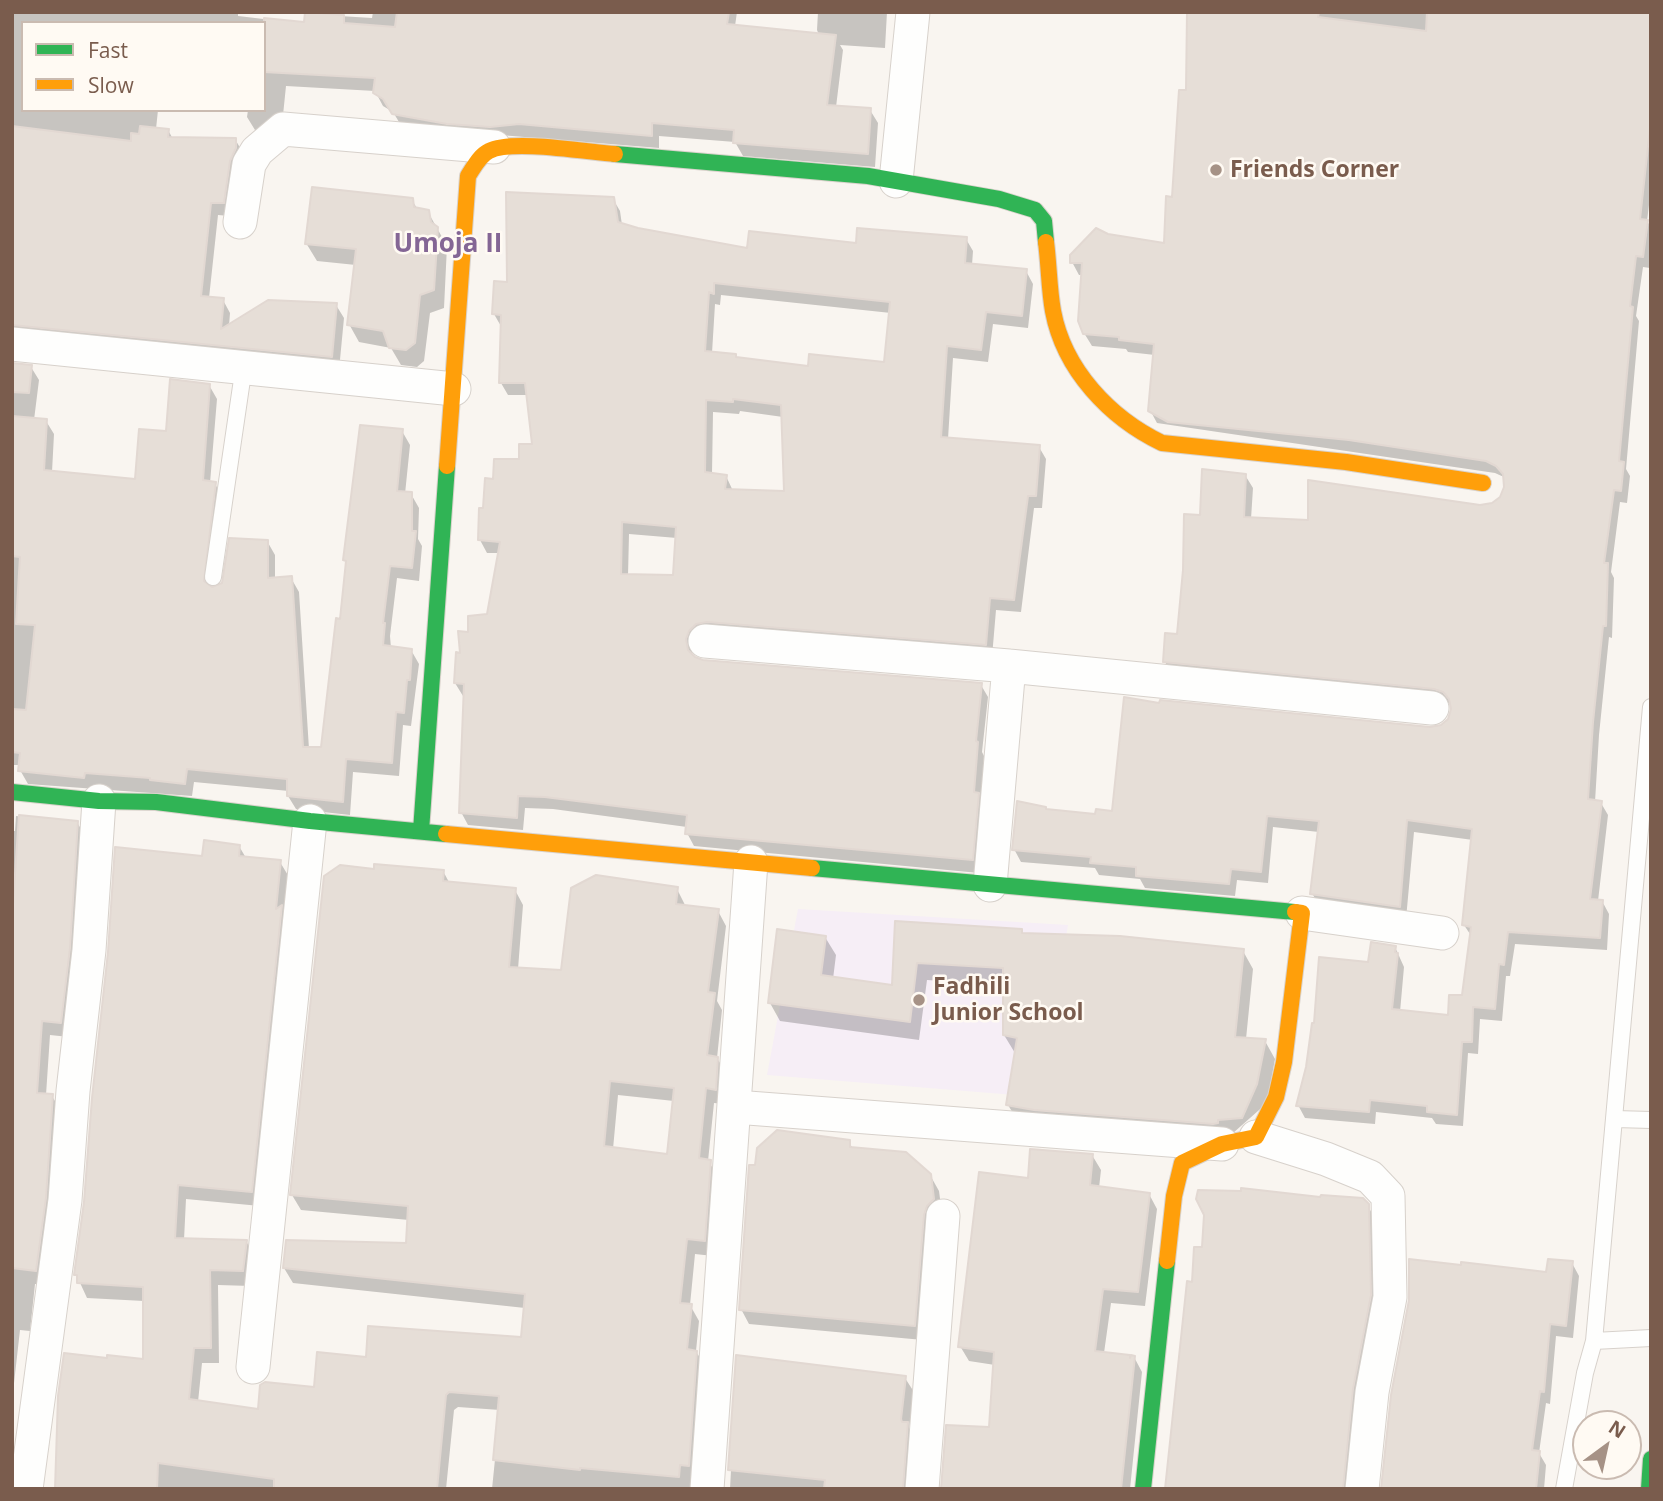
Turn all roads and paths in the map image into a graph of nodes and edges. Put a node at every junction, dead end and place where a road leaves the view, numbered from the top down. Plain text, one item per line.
1 (913, 12) edge
2 (494, 147) junction
3 (896, 181) junction
4 (240, 222) dead end
5 (12, 344) edge
6 (244, 366) junction
7 (454, 389) junction
8 (1483, 483) dead end
9 (213, 577) dead end
10 (705, 641) dead end
11 (1009, 666) junction
12 (1651, 707) edge
13 (1432, 708) dead end
14 (12, 792) edge
15 (99, 801) junction
16 (310, 821) junction
17 (421, 831) junction
18 (751, 862) junction
19 (990, 885) junction
20 (1302, 913) junction
21 (1442, 933) dead end
22 (735, 1107) junction
23 (1615, 1119) junction
24 (1651, 1120) edge
25 (1256, 1137) junction
26 (1222, 1143) junction
27 (943, 1216) dead end
28 (1651, 1338) edge
29 (1594, 1341) junction
30 (253, 1367) dead end
31 (1651, 1459) edge
32 (1648, 1487) edge
33 (26, 1489) edge
34 (707, 1489) edge
35 (922, 1489) edge
36 (1143, 1489) edge
37 (1362, 1489) edge
38 (1564, 1489) edge

1 - 3 street
2 - 3 street
2 - 4 street
2 - 7 street
3 - 8 street
5 - 6 street
6 - 7 street
6 - 9 lane
7 - 17 street
10 - 11 street
11 - 13 street
11 - 19 street
12 - 23 lane
14 - 15 street
15 - 16 street
15 - 33 street
16 - 17 street
16 - 30 street
17 - 18 street
18 - 19 street
18 - 22 street
19 - 20 street
20 - 21 street
20 - 25 street
22 - 26 street
22 - 34 street
23 - 24 lane
23 - 29 lane
25 - 26 street
25 - 37 street
26 - 36 street
27 - 35 street
28 - 29 lane
29 - 38 lane
31 - 32 street

